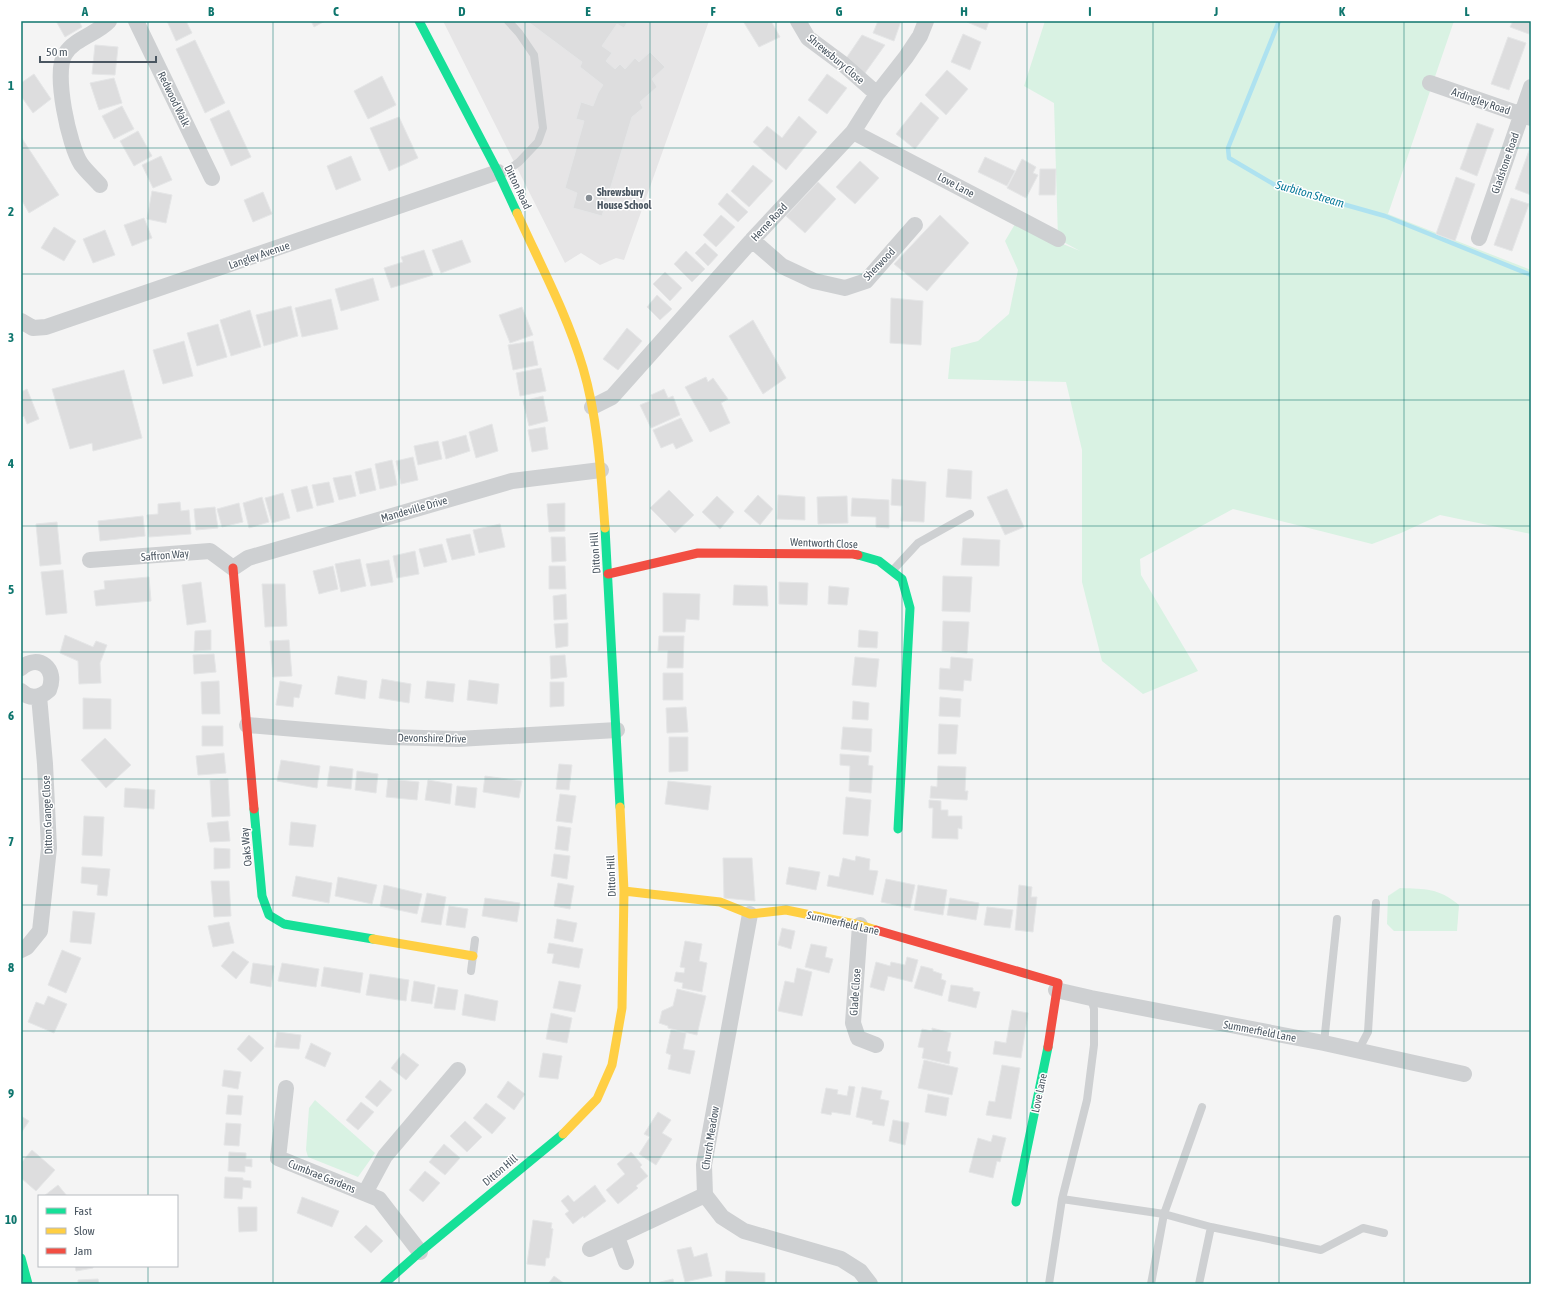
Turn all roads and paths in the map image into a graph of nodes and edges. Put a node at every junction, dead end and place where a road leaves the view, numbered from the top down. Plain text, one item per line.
1 (109, 21) edge
2 (136, 21) edge
3 (419, 21) edge
4 (508, 21) edge
5 (798, 21) edge
6 (926, 21) edge
7 (1430, 83) dead end
8 (1531, 87) edge
9 (877, 94) junction
10 (1526, 117) edge
11 (853, 132) junction
12 (498, 174) junction
13 (212, 178) dead end
14 (100, 184) dead end
15 (915, 225) dead end
16 (1479, 238) dead end
17 (1058, 239) dead end
18 (752, 240) junction
19 (22, 323) edge
20 (583, 368) joint
21 (592, 407) junction
22 (601, 470) junction
23 (970, 514) dead end
24 (90, 560) dead end
25 (233, 568) junction
26 (892, 571) junction
27 (608, 574) junction
28 (21, 668) edge
29 (21, 691) edge
30 (39, 696) junction
31 (247, 724) junction
32 (617, 730) junction
33 (898, 830) dead end
34 (624, 891) junction
35 (1376, 903) dead end
36 (750, 914) junction
37 (1337, 919) dead end
38 (860, 925) junction
39 (475, 940) dead end
40 (21, 950) edge
41 (473, 956) junction
42 (471, 971) dead end
43 (1057, 986) junction
44 (1092, 998) junction
45 (1324, 1043) junction
46 (876, 1045) dead end
47 (1358, 1050) junction
48 (458, 1070) dead end
49 (1464, 1074) dead end
50 (286, 1088) dead end
51 (1202, 1107) dead end
52 (365, 1193) junction
53 (705, 1195) junction
54 (1062, 1199) junction
55 (1016, 1202) dead end
56 (1164, 1214) junction
57 (1211, 1227) junction
58 (1384, 1233) dead end
59 (616, 1237) junction
60 (590, 1250) dead end
61 (420, 1252) junction
62 (21, 1258) edge
63 (626, 1262) dead end
64 (28, 1284) edge
65 (384, 1284) edge
66 (870, 1284) edge
67 (1049, 1284) edge
68 (1151, 1284) edge
69 (1199, 1284) edge

1 - 14 street
2 - 13 street, Redwood Walk
3 - 12 street, Ditton Road
4 - 12 lane
5 - 9 street, Shrewsbury Close
6 - 9 street, Herne Road
7 - 10 street, Ardingley Road
8 - 10 street, Gladstone Road
9 - 11 street, Herne Road
10 - 16 street, Gladstone Road
11 - 17 street, Love Lane
11 - 18 street, Herne Road
12 - 19 street, Langley Avenue
12 - 20 street, Ditton Road
15 - 18 street, Sherwood
18 - 21 street, Herne Road
20 - 21 street, Ditton Hill
21 - 22 street, Ditton Hill
22 - 25 street, Mandeville Drive
22 - 27 street, Ditton Hill
23 - 26 lane
24 - 25 street, Saffron Way
25 - 31 street, Oaks Way
26 - 27 street, Wentworth Close
26 - 33 street, Wentworth Close
27 - 32 street, Ditton Hill
28 - 30 street
29 - 30 street
30 - 40 street, Ditton Grange Close
31 - 32 street, Devonshire Drive
31 - 41 street, Oaks Way
32 - 34 street, Ditton Hill
34 - 36 street, Summerfield Lane
34 - 61 street, Ditton Hill
35 - 47 lane
36 - 38 street, Summerfield Lane
36 - 53 street, Church Meadow
37 - 45 lane
38 - 43 street, Summerfield Lane
38 - 46 street, Glade Close
39 - 41 lane
41 - 42 lane
43 - 44 street, Summerfield Lane
43 - 55 street, Love Lane
44 - 45 street, Summerfield Lane
44 - 54 lane
45 - 47 street, Summerfield Lane
47 - 49 street, Summerfield Lane
48 - 52 street, Cumbrae Gardens
50 - 52 street, Cumbrae Gardens
51 - 56 lane
52 - 61 street, Cumbrae Gardens
53 - 59 street
53 - 66 street
54 - 56 lane
54 - 67 lane
56 - 57 lane
56 - 68 lane
57 - 58 lane
57 - 69 lane
59 - 60 street
59 - 63 street
61 - 65 street, Ditton Hill
62 - 64 street

